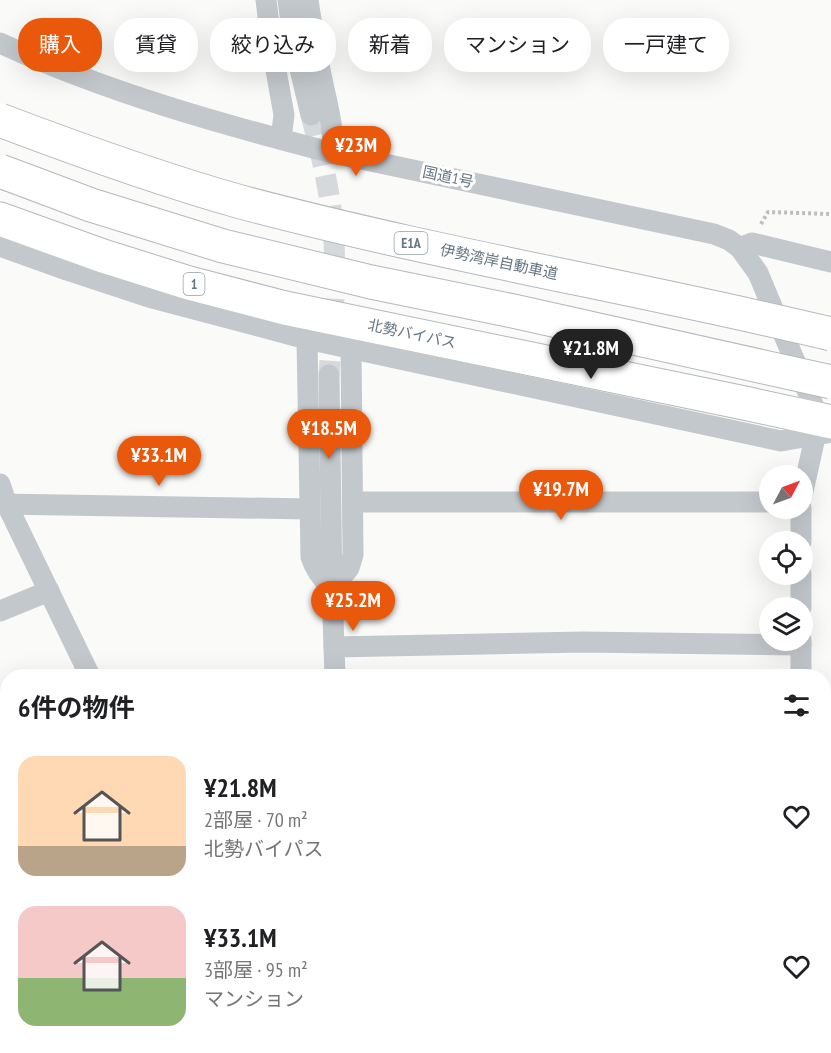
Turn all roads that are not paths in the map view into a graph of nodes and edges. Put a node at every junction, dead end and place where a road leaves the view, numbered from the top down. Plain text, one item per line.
1 (266, 0) edge
2 (288, 0) edge
3 (308, 0) edge
4 (0, 43) edge
5 (311, 115) tunnel mouth
6 (0, 120) edge
7 (281, 139) junction
8 (333, 153) junction
9 (0, 171) edge
10 (0, 219) edge
11 (746, 245) junction
12 (0, 246) edge
13 (831, 262) edge
14 (831, 334) edge
15 (308, 339) junction
16 (351, 348) junction
17 (329, 375) tunnel mouth
18 (831, 382) edge
19 (824, 427) edge
20 (812, 465) edge
21 (0, 484) edge
22 (353, 501) junction
23 (759, 502) edge
24 (3, 504) edge
25 (310, 509) junction
26 (332, 589) junction
27 (49, 591) junction
28 (0, 611) edge
29 (759, 643) edge
30 (334, 647) junction
31 (801, 651) edge
32 (87, 669) edge
33 (335, 669) edge
34 (801, 669) edge

1 - 7 street
2 - 5 street
3 - 8 street
4 - 7 street, 国道1号
6 - 14 highway, 伊勢湾岸自動車道 / E1A, bridge
7 - 8 street, 国道1号
8 - 11 street, 国道1号
9 - 18 highway, bridge
10 - 19 highway, 北勢バイパス / 1
11 - 13 street, 国道1号
11 - 19 street
12 - 15 street
15 - 16 street
15 - 25 street
16 - 19 street
16 - 22 street
17 - 26 street
19 - 20 street
21 - 24 street
22 - 23 street
22 - 26 street
24 - 25 street
24 - 27 street
25 - 26 street
26 - 30 street
27 - 28 street
27 - 32 street
29 - 30 street
30 - 33 street
31 - 34 street

